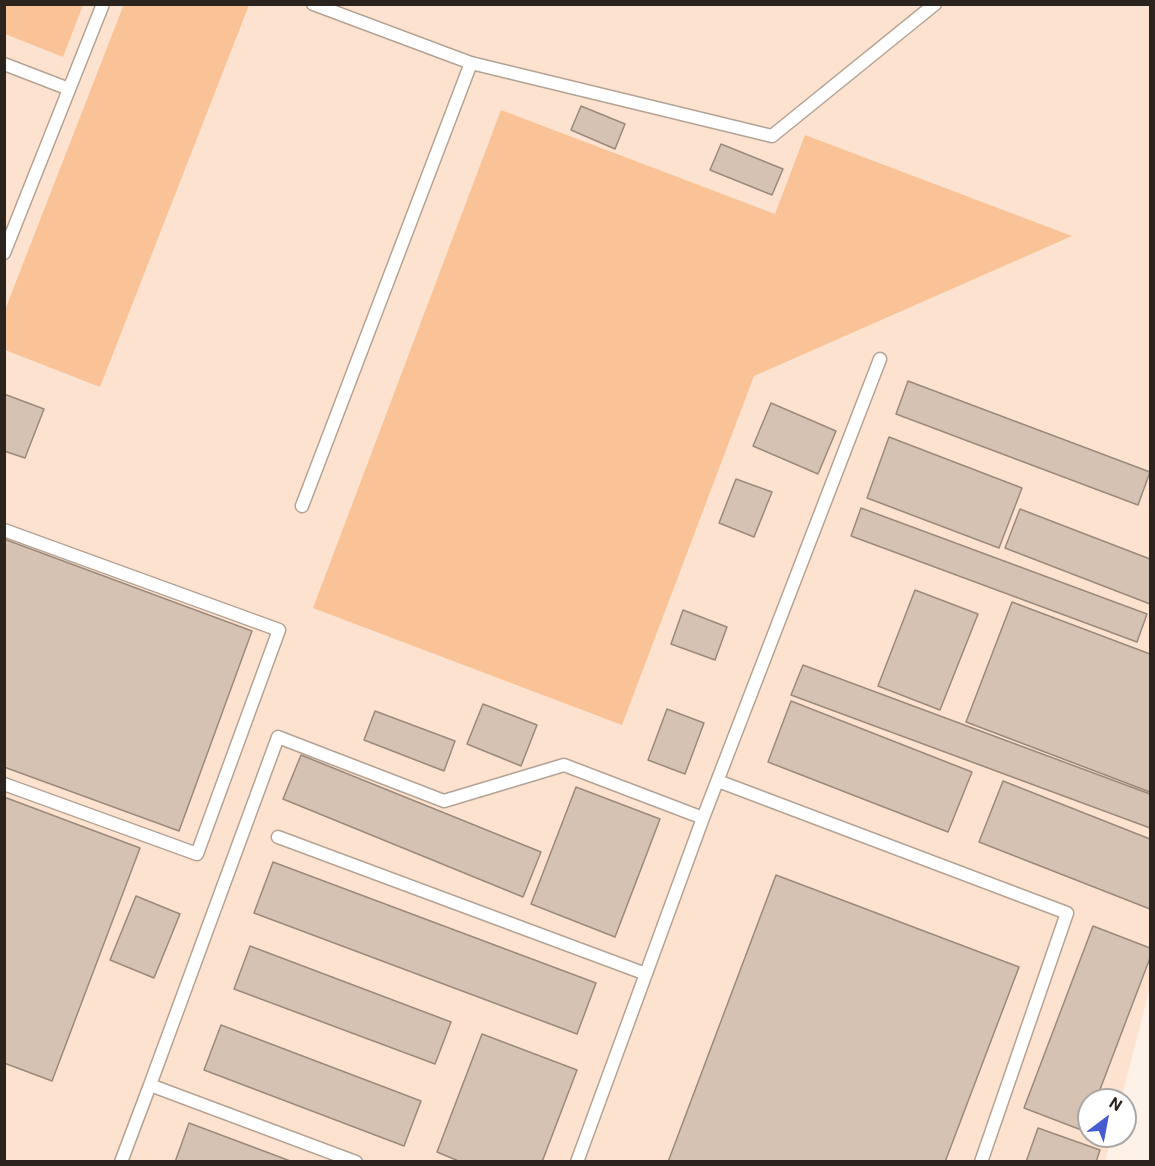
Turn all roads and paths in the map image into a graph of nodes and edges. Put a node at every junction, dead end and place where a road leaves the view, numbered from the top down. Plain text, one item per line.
1 (103, 4) edge
2 (313, 4) edge
3 (935, 4) edge
4 (471, 63) junction
5 (4, 64) edge
6 (69, 89) junction
7 (4, 253) edge
8 (880, 358) dead end
9 (302, 506) dead end
10 (4, 530) edge
11 (718, 781) junction
12 (4, 784) edge
13 (703, 818) junction
14 (278, 837) dead end
15 (646, 974) junction
16 (150, 1085) junction
17 (121, 1161) edge
18 (356, 1161) edge
19 (577, 1161) edge
20 (981, 1161) edge

1 - 6 lane
2 - 4 lane
3 - 4 lane
4 - 9 lane
5 - 6 lane
6 - 7 lane
8 - 11 lane
10 - 12 lane
11 - 13 lane
11 - 20 lane
13 - 15 lane
13 - 16 lane
14 - 15 lane
15 - 19 lane
16 - 17 lane
16 - 18 lane

